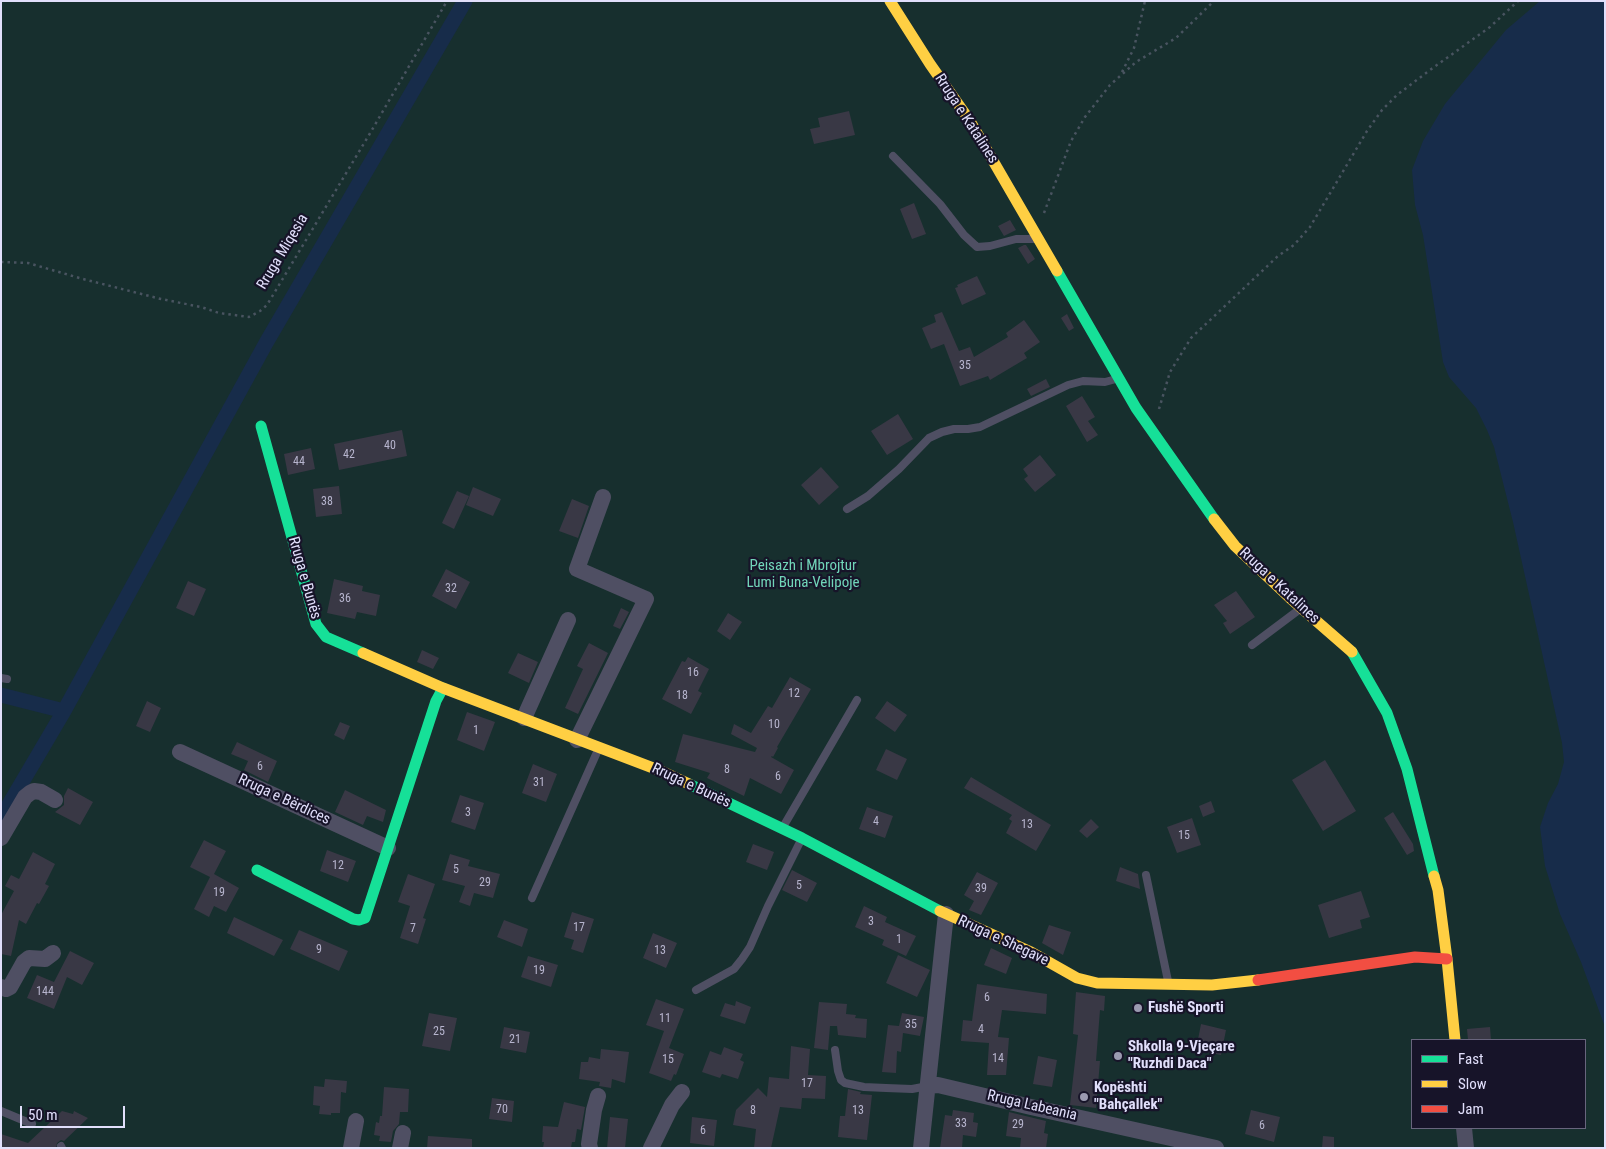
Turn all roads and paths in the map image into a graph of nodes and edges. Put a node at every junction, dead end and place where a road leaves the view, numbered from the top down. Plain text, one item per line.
1 (447, 1) edge
2 (890, 1) edge
3 (1145, 1) edge
4 (1214, 1) edge
5 (1518, 1) edge
6 (1120, 76) junction
7 (893, 156) dead end
8 (1044, 216) dead end
9 (1038, 239) junction
10 (1, 262) edge
11 (1118, 378) junction
12 (261, 426) dead end
13 (1152, 432) junction
14 (603, 497) dead end
15 (847, 509) dead end
16 (1302, 608) junction
17 (568, 620) dead end
18 (1252, 645) dead end
19 (443, 688) junction
20 (857, 700) dead end
21 (524, 718) junction
22 (577, 740) junction
23 (599, 748) junction
24 (180, 752) dead end
25 (55, 800) dead end
26 (782, 829) junction
27 (1, 838) edge
28 (802, 838) junction
29 (388, 848) junction
30 (257, 870) dead end
31 (1146, 875) dead end
32 (532, 898) dead end
33 (946, 914) junction
34 (53, 954) dead end
35 (1447, 960) junction
36 (1169, 984) junction
37 (1, 987) edge
38 (696, 990) dead end
39 (1455, 1039) edge
40 (835, 1050) dead end
41 (928, 1086) junction
42 (682, 1092) dead end
43 (598, 1096) dead end
44 (1, 1111) edge
45 (356, 1121) dead end
46 (32, 1124) dead end
47 (1464, 1129) edge
48 (1164, 1142) edge
49 (351, 1148) edge
50 (590, 1148) edge
51 (651, 1148) edge
52 (921, 1148) edge
53 (1216, 1148) edge
54 (1466, 1148) edge

1 - 10 path, Rruga Miqesia
2 - 9 street, Rruga e Katalines
3 - 6 path
4 - 6 path
5 - 13 path
6 - 8 path
7 - 9 lane
9 - 11 street, Rruga e Katalines
11 - 13 street, Rruga e Katalines
11 - 15 lane
12 - 19 street, Rruga e Bunës
13 - 16 street, Rruga e Katalines
14 - 22 street
16 - 18 lane
16 - 35 street, Rruga e Katalines
17 - 21 street
19 - 21 street, Rruga e Bunës
19 - 29 street
20 - 26 lane
21 - 22 street, Rruga e Bunës
22 - 23 street, Rruga e Bunës
23 - 26 street, Rruga e Bunës
23 - 32 lane
24 - 29 street, Rruga e Bërdices
25 - 27 street
26 - 28 street, Rruga e Bunës
28 - 33 street, Rruga e Bunës
28 - 38 lane
29 - 30 street
31 - 36 lane
33 - 36 street, Rruga e Shegave
33 - 41 street, Rruga e Shegave
34 - 37 street
35 - 36 street
35 - 39 street, Rruga e Katalines
40 - 41 lane
41 - 48 street, Rruga Labeania
41 - 52 street, Rruga e Shegave
42 - 51 street
43 - 50 street
44 - 46 lane
45 - 49 street
47 - 54 street
48 - 53 street, Rruga Labeania

